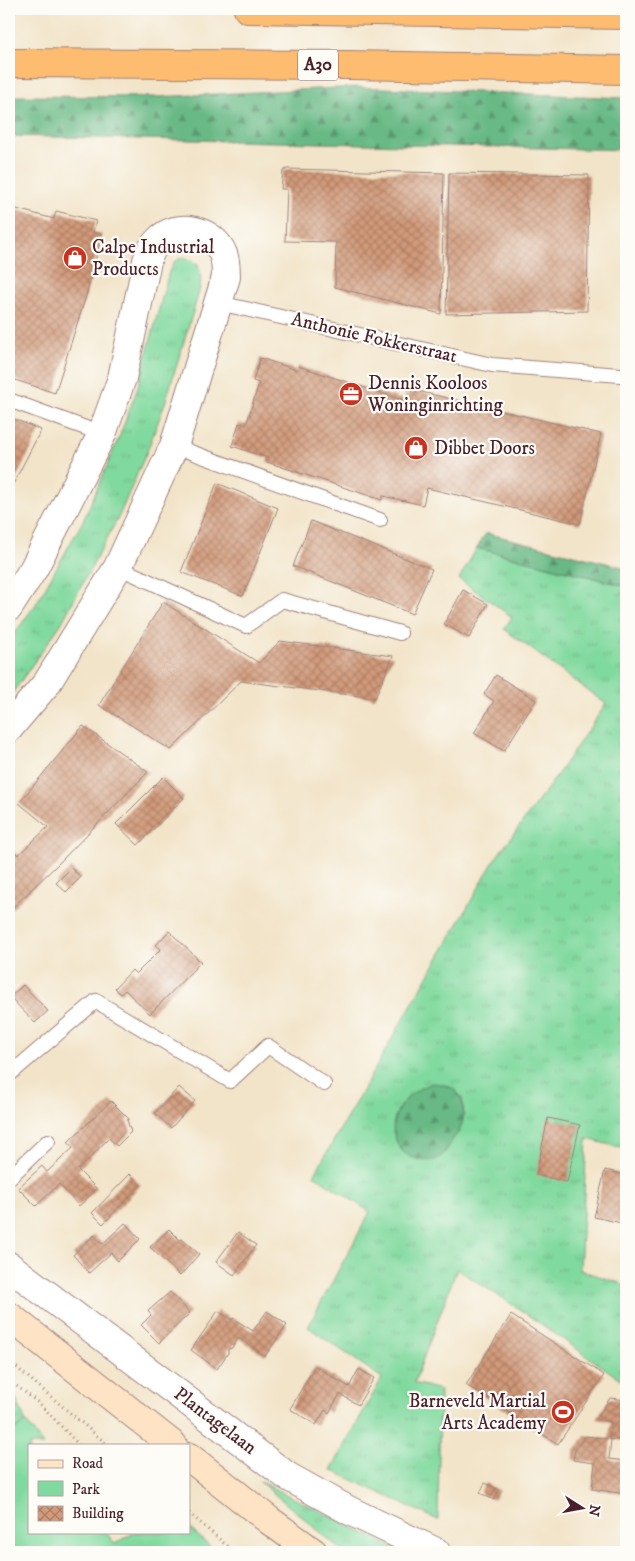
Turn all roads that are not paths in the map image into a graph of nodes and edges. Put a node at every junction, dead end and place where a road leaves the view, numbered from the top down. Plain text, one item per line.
1 (248, 9) edge
2 (626, 15) edge
3 (9, 63) edge
4 (626, 70) edge
5 (219, 303) junction
6 (620, 375) dead end
7 (9, 400) edge
8 (102, 434) junction
9 (174, 446) junction
10 (380, 520) dead end
11 (118, 567) junction
12 (9, 607) edge
13 (400, 633) dead end
14 (9, 728) edge
15 (9, 1075) edge
16 (324, 1084) dead end
17 (48, 1141) dead end
18 (9, 1178) edge
19 (9, 1266) edge
20 (9, 1316) edge
21 (172, 1444) edge
22 (190, 1458) edge
23 (270, 1521) junction
24 (301, 1552) edge
25 (314, 1552) edge
26 (436, 1552) edge

1 - 2 highway
3 - 4 highway, A30
5 - 6 lane, Anthonie Fokkerstraat
5 - 8 street
5 - 9 street
7 - 8 lane
8 - 12 street
9 - 10 lane
9 - 11 street
11 - 13 lane
11 - 14 street
15 - 16 lane
17 - 18 lane
19 - 26 street, Plantagelaan
20 - 21 main road
22 - 23 main road
23 - 24 main road
23 - 25 main road

